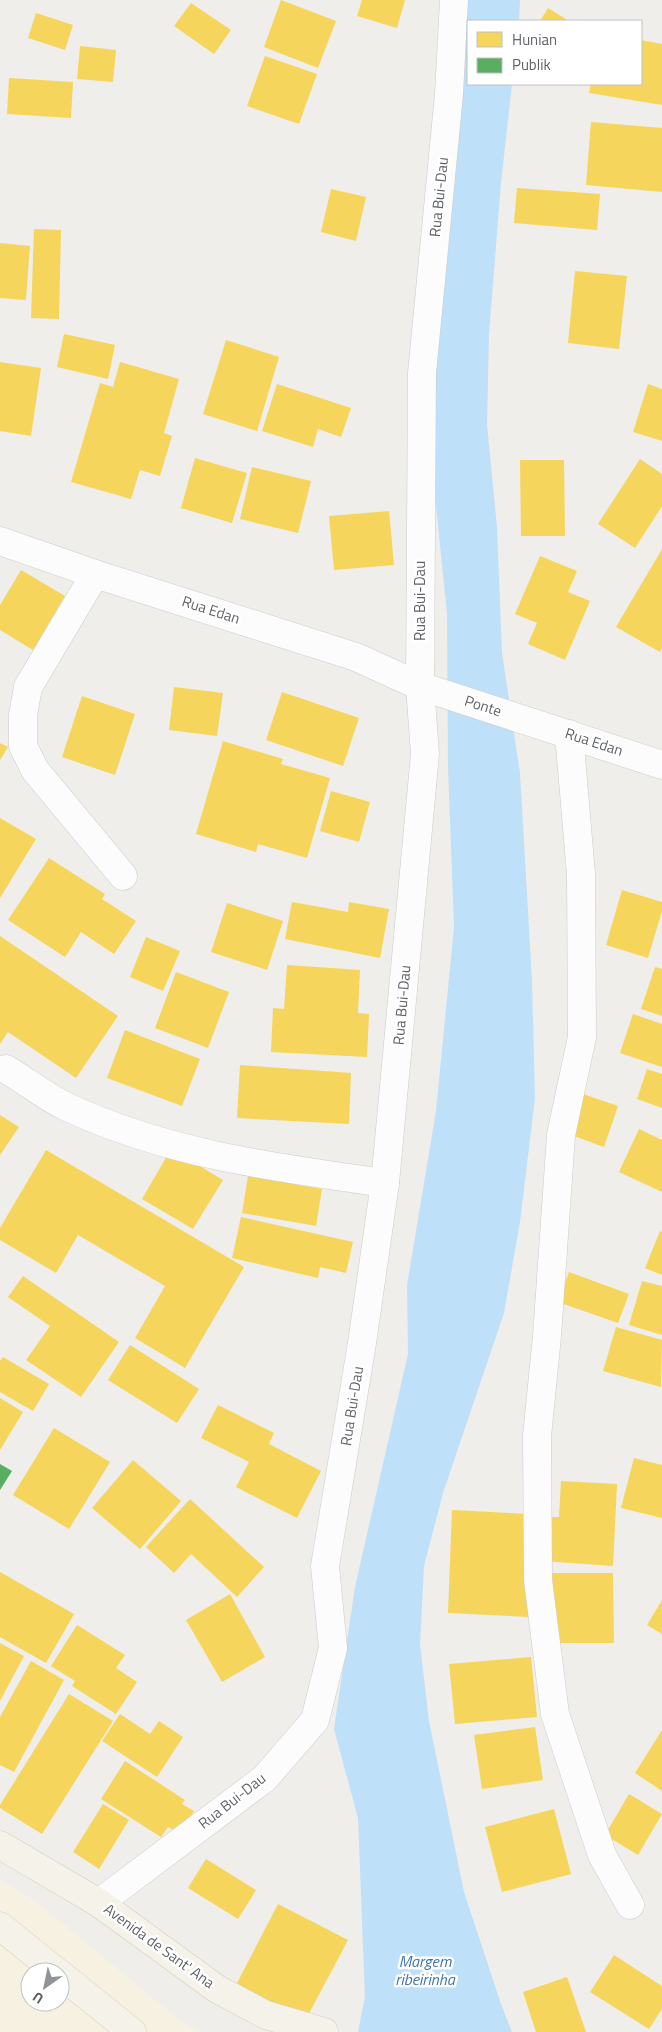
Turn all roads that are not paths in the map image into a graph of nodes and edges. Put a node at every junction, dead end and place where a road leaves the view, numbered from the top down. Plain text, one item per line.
1 (454, 0) edge
2 (0, 541) edge
3 (95, 574) junction
4 (430, 688) junction
5 (525, 720) joint
6 (569, 734) junction
7 (662, 765) edge
8 (123, 876) dead end
9 (6, 1069) dead end
10 (385, 1183) junction
11 (0, 1845) edge
12 (99, 1903) junction
13 (630, 1906) dead end
14 (0, 1926) edge
15 (45, 1962) edge
16 (70, 1982) edge
17 (132, 2032) edge
18 (323, 2032) edge

1 - 4 street, Rua Bui-Dau
2 - 3 street, Rua Edan
3 - 4 street, Rua Edan
3 - 8 street
4 - 5 street, Ponte
4 - 10 street, Rua Bui-Dau
5 - 6 street, Rua Edan
6 - 7 street, Rua Edan
6 - 13 street
9 - 10 street
10 - 12 street, Rua Bui-Dau
11 - 12 main road, Avenida de Sant' Ana
12 - 18 main road, Avenida de Sant' Ana
14 - 15 main road
16 - 17 main road

